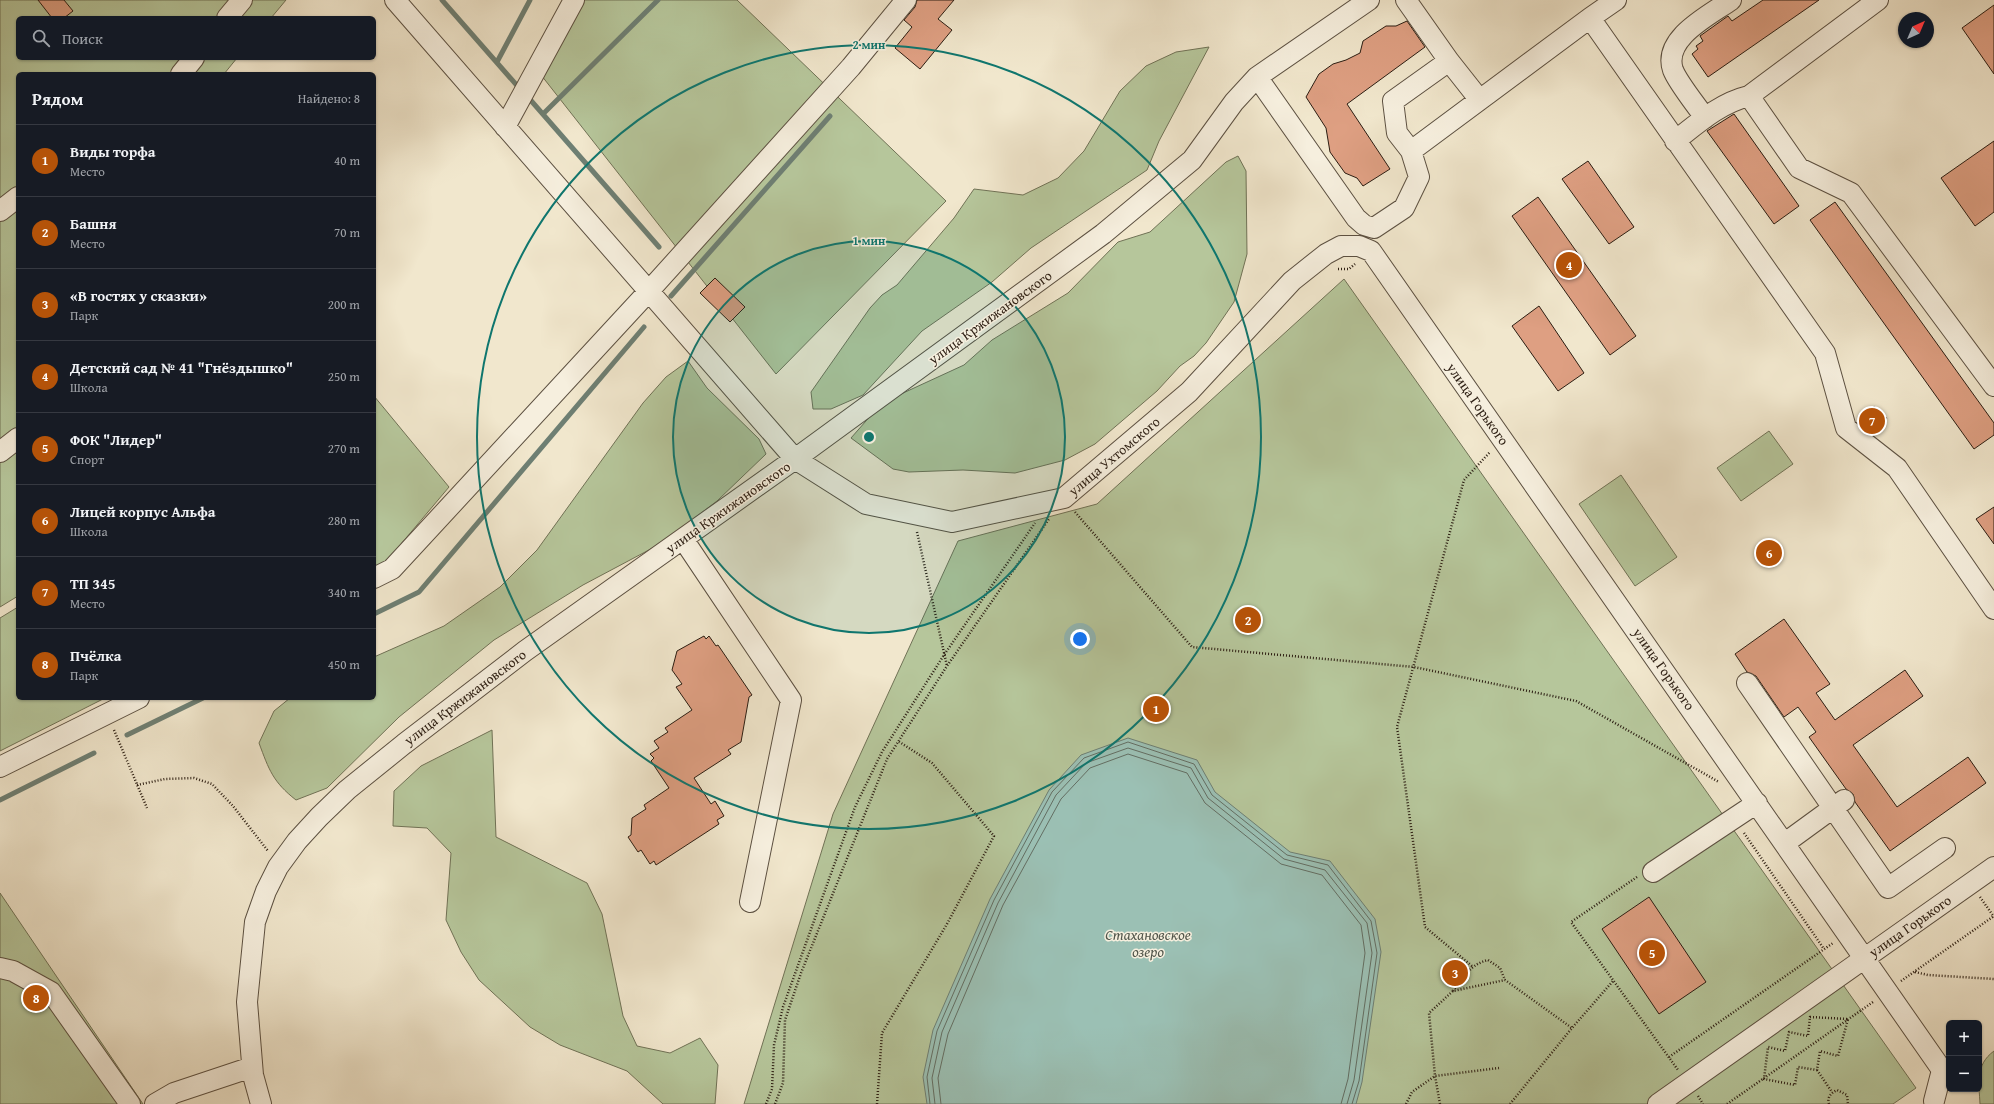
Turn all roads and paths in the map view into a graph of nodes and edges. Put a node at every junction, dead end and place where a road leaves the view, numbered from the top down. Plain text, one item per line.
1 (242, 0) edge
2 (395, 0) edge
3 (574, 0) edge
4 (906, 0) edge
5 (1369, 0) edge
6 (1406, 0) edge
7 (1616, 0) edge
8 (1731, 0) edge
9 (1878, 0) edge
10 (229, 16) edge
11 (1590, 18) junction
12 (192, 60) edge
13 (1449, 61) junction
14 (183, 72) edge
15 (1257, 77) junction
16 (1749, 96) junction
17 (1478, 100) junction
18 (1705, 118) junction
19 (505, 127) junction
20 (1675, 140) junction
21 (1411, 151) junction
22 (16, 199) edge
23 (0, 211) edge
24 (1365, 248) joint
25 (648, 292) junction
26 (1994, 386) edge
27 (1503, 438) junction
28 (16, 440) edge
29 (0, 452) edge
30 (795, 459) junction
31 (1057, 500) junction
32 (913, 514) junction
33 (683, 539) junction
34 (376, 577) edge
35 (1994, 609) edge
36 (944, 655) junction
37 (947, 666) junction
38 (1414, 667) junction
39 (1747, 683) dead end
40 (135, 700) edge
41 (108, 714) junction
42 (898, 741) junction
43 (0, 767) edge
44 (1722, 784) dead end
45 (137, 785) junction
46 (1757, 803) junction
47 (1839, 804) junction
48 (147, 808) dead end
49 (1734, 818) junction
50 (1784, 843) junction
51 (1944, 848) dead end
52 (278, 867) junction
53 (1994, 867) edge
54 (1647, 873) joint
55 (1971, 883) junction
56 (750, 902) dead end
57 (1994, 916) edge
58 (1847, 933) junction
59 (1824, 949) junction
60 (1865, 958) junction
61 (1472, 966) junction
62 (0, 968) edge
63 (1915, 972) junction
64 (1994, 979) edge
65 (1505, 980) junction
66 (1613, 981) junction
67 (1453, 991) junction
68 (1887, 991) junction
69 (1848, 1019) junction
70 (1572, 1028) junction
71 (1669, 1057) junction
72 (252, 1067) junction
73 (1499, 1068) dead end
74 (1817, 1070) junction
75 (1435, 1076) junction
76 (1764, 1079) junction
77 (1688, 1083) junction
78 (1832, 1092) junction
79 (1933, 1103) edge
80 (130, 1104) edge
81 (155, 1104) edge
82 (261, 1104) edge
83 (766, 1104) edge
84 (775, 1104) edge
85 (877, 1104) edge
86 (1406, 1104) edge
87 (1440, 1104) edge
88 (1510, 1104) edge
89 (1658, 1104) edge
90 (1703, 1104) edge
91 (1727, 1104) edge
92 (1828, 1104) edge
93 (1848, 1104) edge

1 - 10 street
2 - 19 street, улица Ухтомского
3 - 19 street
4 - 25 street
5 - 15 street, улица Кржижановского
6 - 13 street
7 - 11 street
8 - 18 street
9 - 16 street
11 - 17 street
11 - 20 street
12 - 14 street
13 - 17 street
13 - 21 street
15 - 21 street
15 - 30 street, улица Кржижановского
16 - 18 street
16 - 26 street
17 - 21 street
18 - 20 street
19 - 25 street, улица Ухтомского
20 - 35 street
22 - 23 street
24 - 27 street, улица Горького
24 - 31 street, улица Ухтомского
25 - 30 street, улица Ухтомского
25 - 34 street
27 - 38 path
27 - 46 street, улица Горького
28 - 29 street
30 - 32 street, улица Ухтомского
30 - 33 street, улица Кржижановского
31 - 32 street, улица Ухтомского
31 - 36 path
31 - 37 path
31 - 38 path
32 - 36 path
33 - 52 street, улица Кржижановского
33 - 56 street
36 - 37 path
36 - 83 path
37 - 42 path
38 - 44 path
38 - 61 path
39 - 47 street
40 - 41 street
41 - 43 street
41 - 45 path
42 - 84 path
42 - 85 path
45 - 48 path
45 - 52 path
46 - 49 street
46 - 50 street, улица Горького
47 - 50 street
47 - 51 street
49 - 54 street
49 - 59 path
50 - 58 street, улица Горького
52 - 72 street, улица Кржижановского
53 - 55 street, улица Горького
54 - 66 path
55 - 57 path
55 - 60 street, улица Горького
57 - 63 path
58 - 59 path
58 - 60 street, улица Горького
59 - 71 path
60 - 68 street
60 - 77 street
61 - 65 path
61 - 67 path
62 - 80 street
63 - 64 path
63 - 68 path
65 - 67 path
65 - 70 path
66 - 70 path
66 - 71 path
67 - 75 path
68 - 69 path
68 - 79 street
69 - 74 path
69 - 76 path
69 - 76 path
70 - 88 path
71 - 77 path
72 - 81 street
72 - 82 street, улица Кржижановского
73 - 75 path
74 - 76 path
74 - 78 path
75 - 86 path
75 - 87 path
76 - 91 path
77 - 89 street
77 - 90 path
78 - 92 path
78 - 93 path

